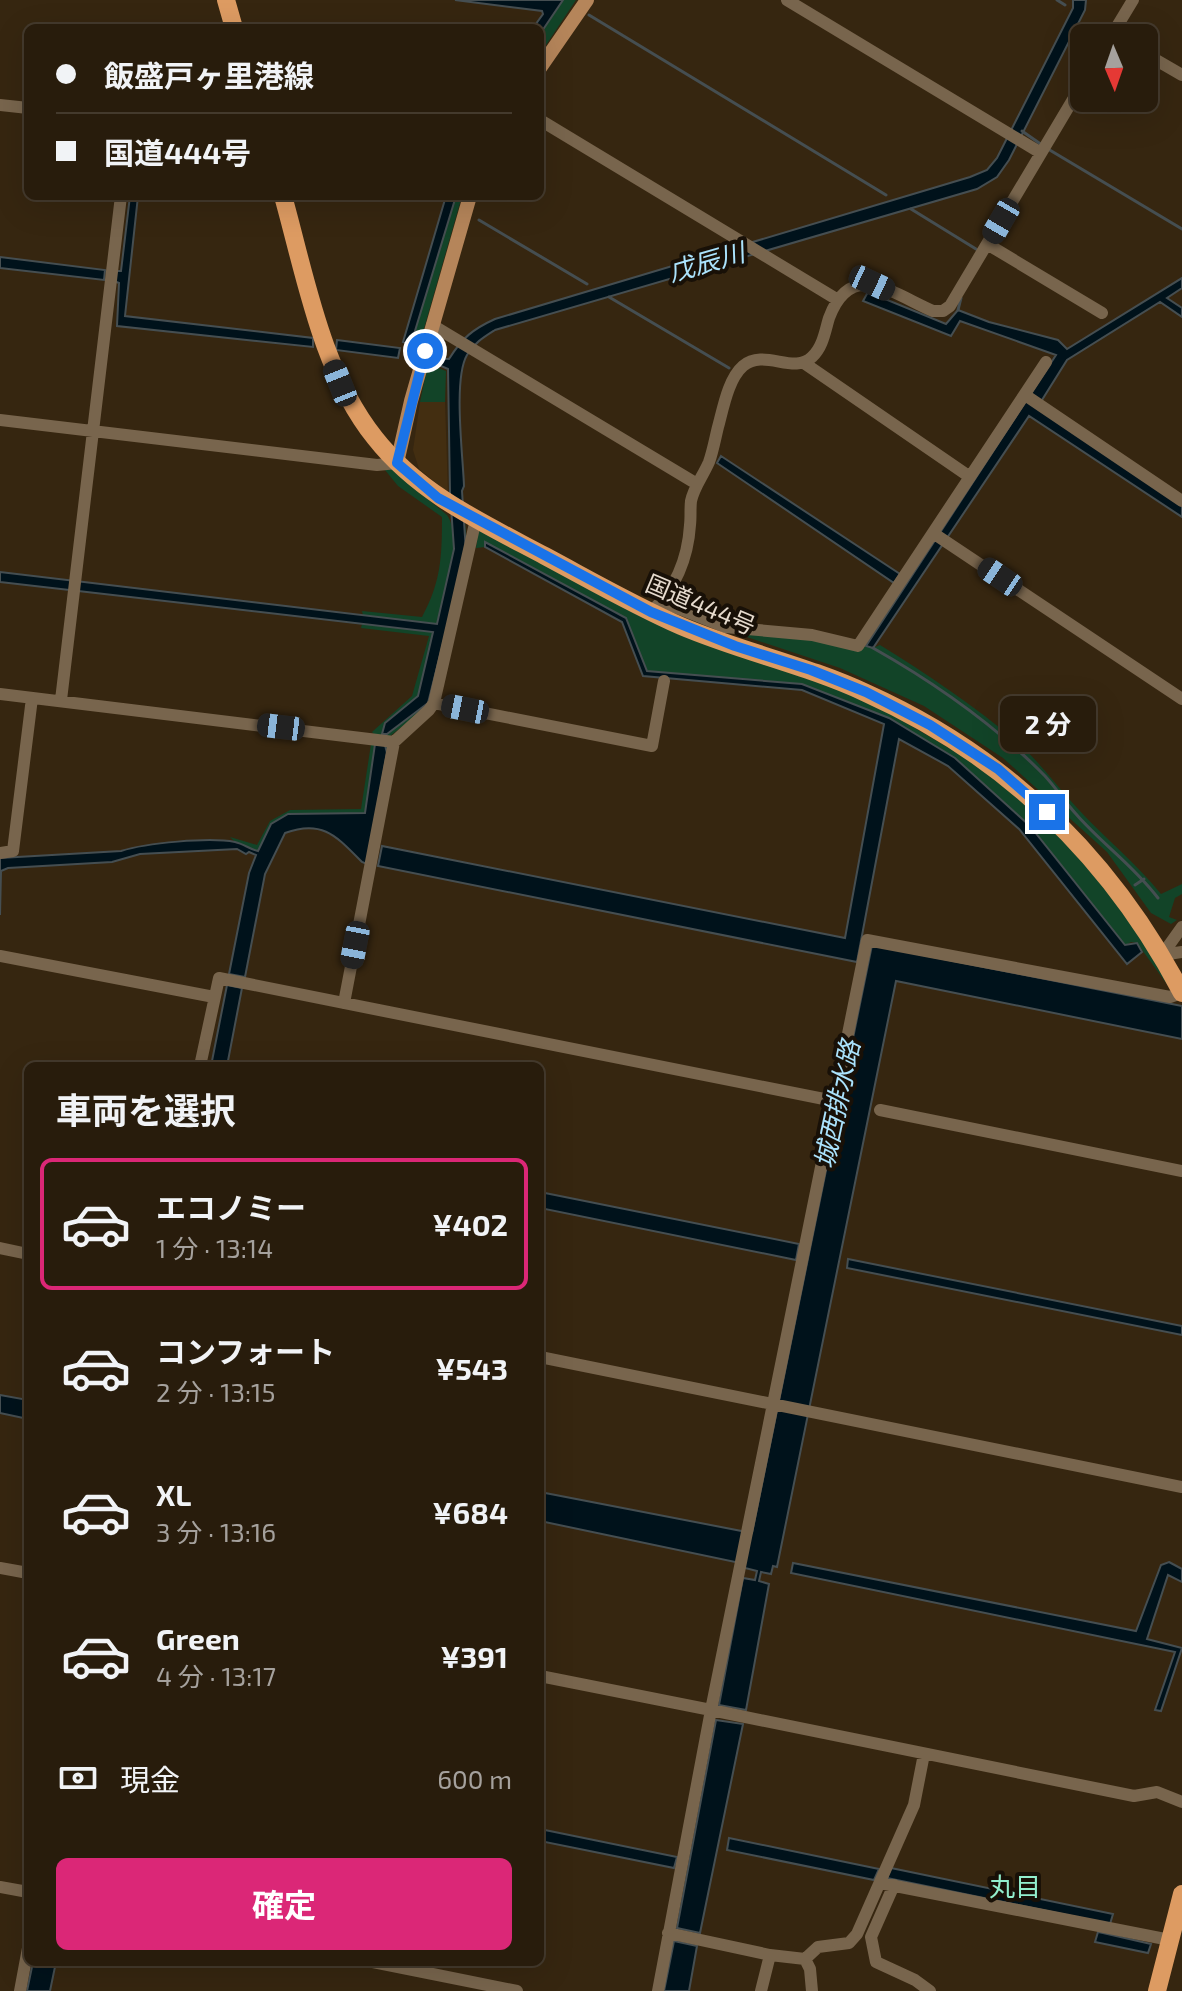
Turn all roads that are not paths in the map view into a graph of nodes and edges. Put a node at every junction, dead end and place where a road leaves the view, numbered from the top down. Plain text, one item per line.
1 (226, 0) edge
2 (587, 0) edge
3 (787, 0) edge
4 (1133, 0) edge
5 (233, 24) edge
6 (1120, 24) edge
7 (1158, 61) edge
8 (544, 62) edge
9 (1182, 75) edge
10 (1070, 104) edge
11 (0, 105) edge
12 (24, 108) edge
13 (544, 122) edge
14 (1044, 148) junction
15 (121, 200) edge
16 (284, 200) edge
17 (469, 200) edge
18 (987, 244) junction
19 (838, 300) junction
20 (1102, 313) dead end
21 (432, 325) junction
22 (1046, 362) dead end
23 (804, 363) junction
24 (1025, 395) junction
25 (0, 420) edge
26 (92, 431) junction
27 (397, 463) junction
28 (970, 477) junction
29 (697, 484) junction
30 (1182, 501) edge
31 (476, 519) junction
32 (933, 533) junction
33 (656, 607) junction
34 (664, 681) dead end
35 (0, 694) edge
36 (32, 698) junction
37 (1182, 699) edge
38 (61, 700) junction
39 (434, 703) junction
40 (394, 742) junction
41 (0, 853) edge
42 (1182, 927) edge
43 (1182, 952) edge
44 (1162, 955) junction
45 (0, 956) edge
46 (1182, 993) edge
47 (214, 997) junction
48 (344, 1003) junction
49 (201, 1062) edge
50 (834, 1101) junction
51 (880, 1110) dead end
52 (1182, 1171) edge
53 (0, 1248) edge
54 (24, 1253) edge
55 (544, 1358) edge
56 (775, 1404) junction
57 (1182, 1487) edge
58 (0, 1568) edge
59 (24, 1572) edge
60 (544, 1677) edge
61 (711, 1710) junction
62 (924, 1754) junction
63 (1182, 1802) edge
64 (880, 1883) junction
65 (894, 1885) junction
66 (0, 1887) edge
67 (24, 1891) edge
68 (1182, 1894) edge
69 (680, 1935) junction
70 (1170, 1940) junction
71 (770, 1955) junction
72 (805, 1959) junction
73 (25, 1966) edge
74 (393, 1966) edge
75 (20, 1991) edge
76 (517, 1991) edge
77 (658, 1991) edge
78 (761, 1991) edge
79 (812, 1991) edge
80 (930, 1991) edge
81 (1157, 1991) edge

1 - 5 highway
2 - 8 main road
3 - 14 street
4 - 6 street
7 - 9 street
10 - 14 street
11 - 12 street
13 - 19 street
14 - 18 street
15 - 26 street
16 - 27 highway, 国道444号
17 - 21 main road
18 - 19 street
18 - 20 street
19 - 23 street
21 - 27 main road
21 - 29 street
22 - 24 street
23 - 28 street
23 - 29 street
24 - 28 street
24 - 30 street
25 - 26 street
26 - 27 street
26 - 38 street
27 - 31 highway, 国道444号
28 - 32 street
29 - 33 street
31 - 33 highway, 国道444号
31 - 39 street
32 - 33 street
32 - 37 street
33 - 44 highway, 国道444号
34 - 39 street
35 - 36 street
36 - 38 street
36 - 41 street
38 - 40 street
39 - 40 street
40 - 48 street
42 - 44 street
43 - 44 street
44 - 46 highway, 国道444号
45 - 47 street
46 - 50 street
47 - 48 street
47 - 49 street
48 - 50 street
50 - 56 street
51 - 52 street
53 - 54 street
55 - 56 street
56 - 57 street
56 - 61 street
58 - 59 street
60 - 61 street
61 - 62 street
61 - 69 street
62 - 63 street
62 - 64 street
64 - 65 street
64 - 72 street
65 - 70 street
65 - 80 street
66 - 67 street
68 - 70 highway
69 - 71 street
69 - 77 street
70 - 81 highway
71 - 72 street
71 - 78 street
72 - 79 street
73 - 75 street
74 - 76 street

